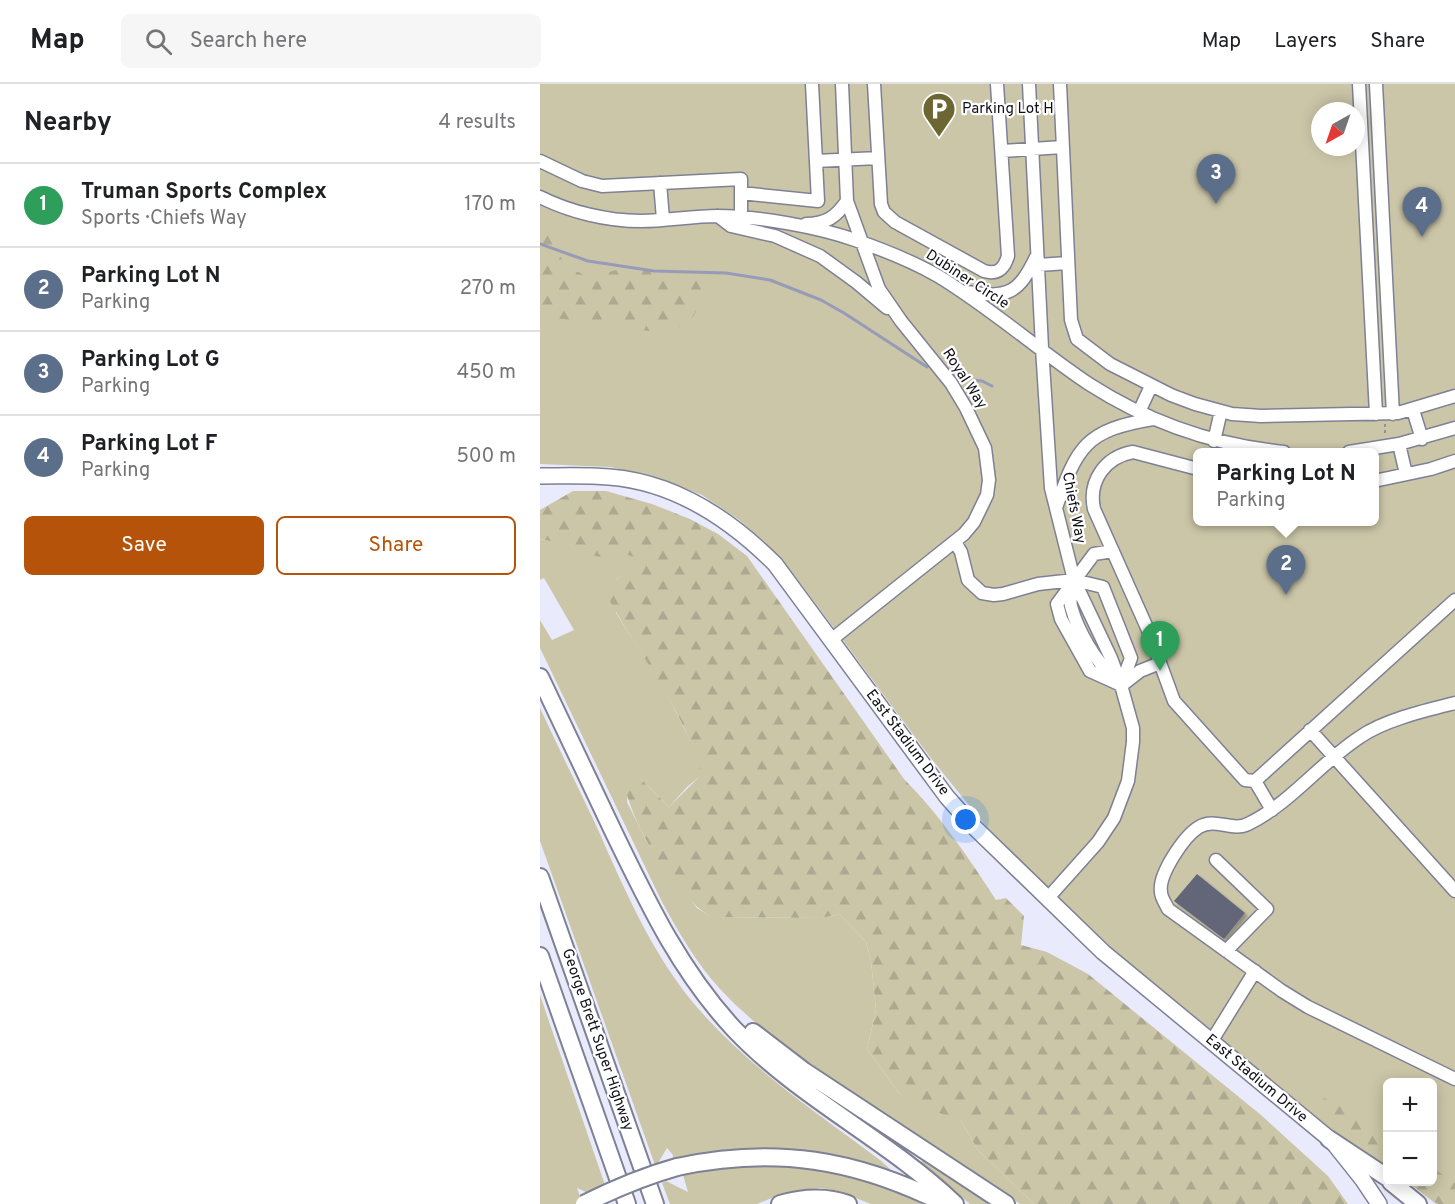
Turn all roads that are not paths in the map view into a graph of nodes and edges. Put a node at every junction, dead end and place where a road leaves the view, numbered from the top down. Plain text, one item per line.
1 (812, 84) edge
2 (842, 84) edge
3 (874, 84) edge
4 (997, 84) edge
5 (1029, 84) edge
6 (1060, 84) edge
7 (1359, 84) edge
8 (1376, 84) edge
9 (1063, 147) junction
10 (1002, 150) junction
11 (1032, 150) junction
12 (878, 158) junction
13 (845, 159) junction
14 (540, 161) edge
15 (816, 161) junction
16 (660, 183) junction
17 (1381, 189) junction
18 (1365, 190) junction
19 (741, 193) junction
20 (540, 197) edge
21 (847, 201) junction
22 (718, 216) junction
23 (741, 218) junction
24 (663, 219) junction
25 (792, 225) junction
26 (861, 242) junction
27 (1038, 259) junction
28 (1068, 263) junction
29 (962, 291) junction
30 (901, 321) junction
31 (1041, 348) junction
32 (1151, 386) junction
33 (1455, 396) edge
34 (1413, 410) junction
35 (1221, 411) junction
36 (1139, 412) junction
37 (1384, 416) junction
38 (1153, 419) junction
39 (1455, 428) edge
40 (1422, 439) junction
41 (1214, 441) junction
42 (1399, 444) junction
43 (1249, 448) edge
44 (1377, 448) edge
45 (1455, 461) edge
46 (1193, 468) edge
47 (1406, 474) junction
48 (540, 476) edge
49 (1379, 480) edge
50 (1056, 509) junction
51 (955, 542) junction
52 (1113, 551) junction
53 (1074, 580) junction
54 (1455, 600) edge
55 (831, 640) junction
56 (1160, 663) junction
57 (540, 677) edge
58 (1121, 686) junction
59 (1455, 703) edge
60 (1310, 730) junction
61 (1335, 758) junction
62 (1255, 781) junction
63 (1272, 810) junction
64 (1216, 860) dead end
65 (540, 877) edge
66 (1455, 891) edge
67 (1048, 898) junction
68 (1226, 951) junction
69 (540, 956) edge
70 (1255, 971) junction
71 (691, 975) junction
72 (1211, 1042) junction
73 (1455, 1079) edge
74 (1329, 1139) junction
75 (1383, 1175) edge
76 (1396, 1186) edge
77 (584, 1204) edge
78 (627, 1204) edge
79 (655, 1204) edge
80 (780, 1204) edge
81 (848, 1204) edge
82 (946, 1204) edge
83 (955, 1204) edge
84 (1006, 1204) edge
85 (1378, 1204) edge
86 (1418, 1204) edge

1 - 15 street
2 - 13 street, Royal Way
3 - 12 street
4 - 10 street
5 - 11 street, Chiefs Way
6 - 9 street
7 - 18 street
8 - 17 street
9 - 11 street
9 - 28 street
10 - 11 street
10 - 12 street
11 - 27 street, Chiefs Way
12 - 13 street
13 - 15 street
13 - 21 street, Royal Way
14 - 16 street
15 - 19 street
16 - 19 street
16 - 24 street
17 - 18 street
17 - 37 street
18 - 37 street
19 - 23 street
20 - 24 street, Dubiner Circle
21 - 25 street
21 - 26 street, Royal Way
22 - 23 street, Dubiner Circle
22 - 24 street, Dubiner Circle
22 - 30 street
23 - 25 street, Dubiner Circle
25 - 26 street, Dubiner Circle
26 - 29 street, Dubiner Circle
26 - 30 street, Royal Way
27 - 28 street
27 - 29 street
27 - 31 street, Chiefs Way
28 - 32 street
29 - 31 street, Dubiner Circle
30 - 51 street, Royal Way
31 - 36 street, Dubiner Circle
31 - 50 street, Chiefs Way
32 - 35 street
32 - 36 street
33 - 34 street
34 - 37 street
34 - 40 street
35 - 37 street
35 - 41 street
36 - 38 street, Dubiner Circle
38 - 41 street, Dubiner Circle
38 - 50 street
39 - 40 street
40 - 42 street
41 - 43 street, Dubiner Circle
42 - 44 street
42 - 47 street
45 - 47 street
46 - 52 street
47 - 49 street
48 - 55 main road, East Stadium Drive
50 - 53 street, Chiefs Way
51 - 53 street
51 - 55 street, Royal Way
52 - 53 street
52 - 56 street
53 - 58 street, Chiefs Way
53 - 58 street
53 - 58 street
54 - 60 street
55 - 67 main road, East Stadium Drive
56 - 58 street
56 - 62 street
57 - 71 highway
58 - 67 street, Chiefs Way
59 - 61 street
60 - 61 street
60 - 62 street
61 - 63 street
61 - 66 street
62 - 63 street
63 - 68 street
64 - 68 street
65 - 79 highway, George Brett Super Highway
67 - 72 main road, East Stadium Drive
68 - 70 street
69 - 78 highway, George Brett Super Highway
70 - 72 street
70 - 73 street
71 - 83 highway
71 - 84 highway
72 - 74 main road, East Stadium Drive
74 - 75 highway
74 - 85 main road, East Stadium Drive
76 - 86 highway
77 - 82 highway, bridge
80 - 81 highway

